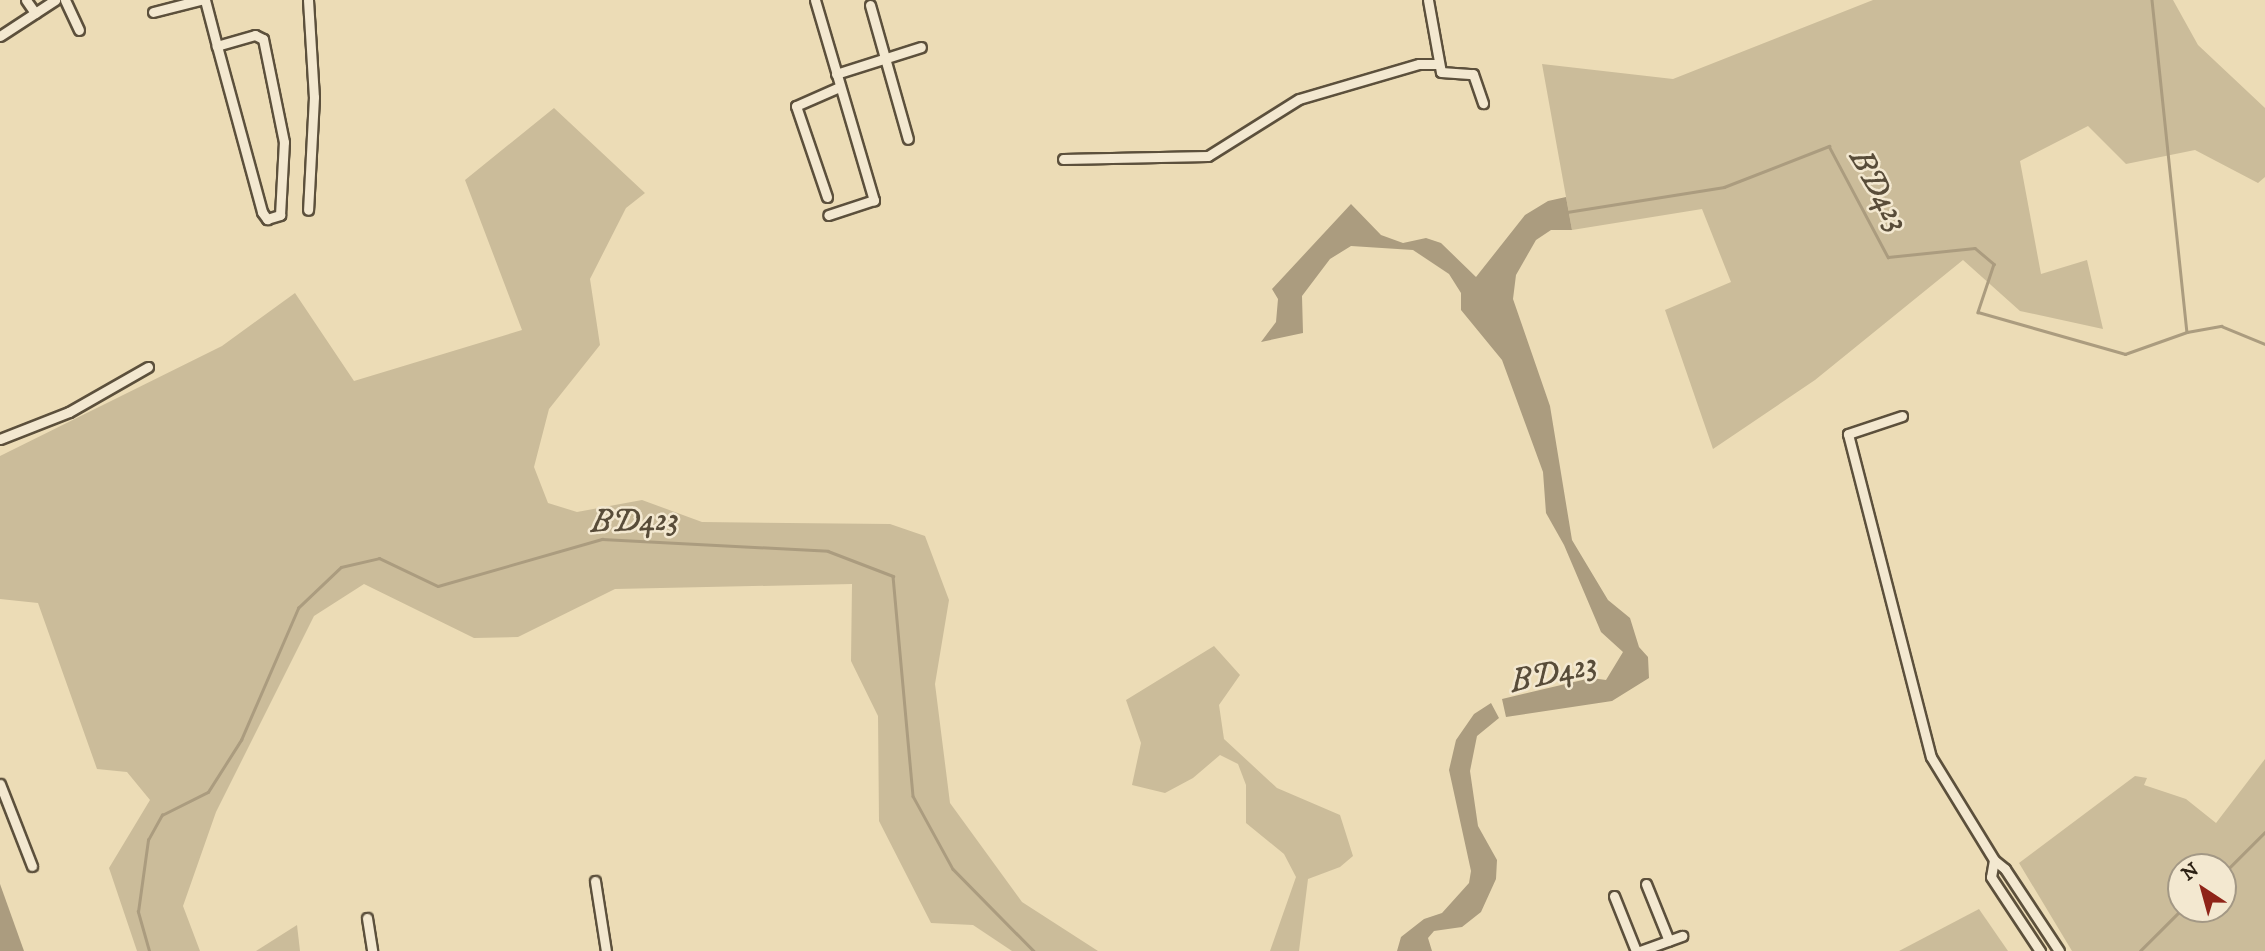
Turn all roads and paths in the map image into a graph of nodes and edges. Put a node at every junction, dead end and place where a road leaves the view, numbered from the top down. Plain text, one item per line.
1 (26, 0) edge
2 (55, 0) edge
3 (65, 0) edge
4 (200, 0) edge
5 (205, 0) edge
6 (308, 0) edge
7 (815, 0) edge
8 (1428, 0) edge
9 (870, 5) dead end
10 (153, 12) dead end
11 (35, 13) junction
12 (79, 30) dead end
13 (0, 36) edge
14 (217, 46) junction
15 (921, 47) dead end
16 (885, 59) junction
17 (1438, 64) junction
18 (836, 75) junction
19 (839, 87) junction
20 (1483, 103) dead end
21 (908, 139) dead end
22 (1063, 159) dead end
23 (827, 197) dead end
24 (308, 210) dead end
25 (828, 215) dead end
26 (148, 367) dead end
27 (1902, 416) dead end
28 (0, 439) edge
29 (0, 784) edge
30 (1994, 860) junction
31 (32, 866) dead end
32 (595, 881) dead end
33 (1646, 884) dead end
34 (1615, 896) dead end
35 (367, 918) dead end
36 (1682, 936) dead end
37 (1669, 941) junction
38 (372, 951) edge
39 (606, 951) edge
40 (1638, 951) edge
41 (2040, 951) edge
42 (2059, 951) edge

1 - 11 street
2 - 11 street
3 - 12 street
4 - 10 street
5 - 14 street
6 - 24 street
7 - 18 street
8 - 17 street
9 - 16 street
11 - 13 street
14 - 14 street
15 - 16 street
16 - 18 street
16 - 21 street
17 - 20 street
17 - 22 street
18 - 19 street
19 - 23 street
19 - 25 street
26 - 28 street
27 - 30 street
29 - 31 street
30 - 41 street
30 - 42 street
32 - 39 street
33 - 37 street
34 - 40 street
35 - 38 street
36 - 37 street
37 - 40 street

